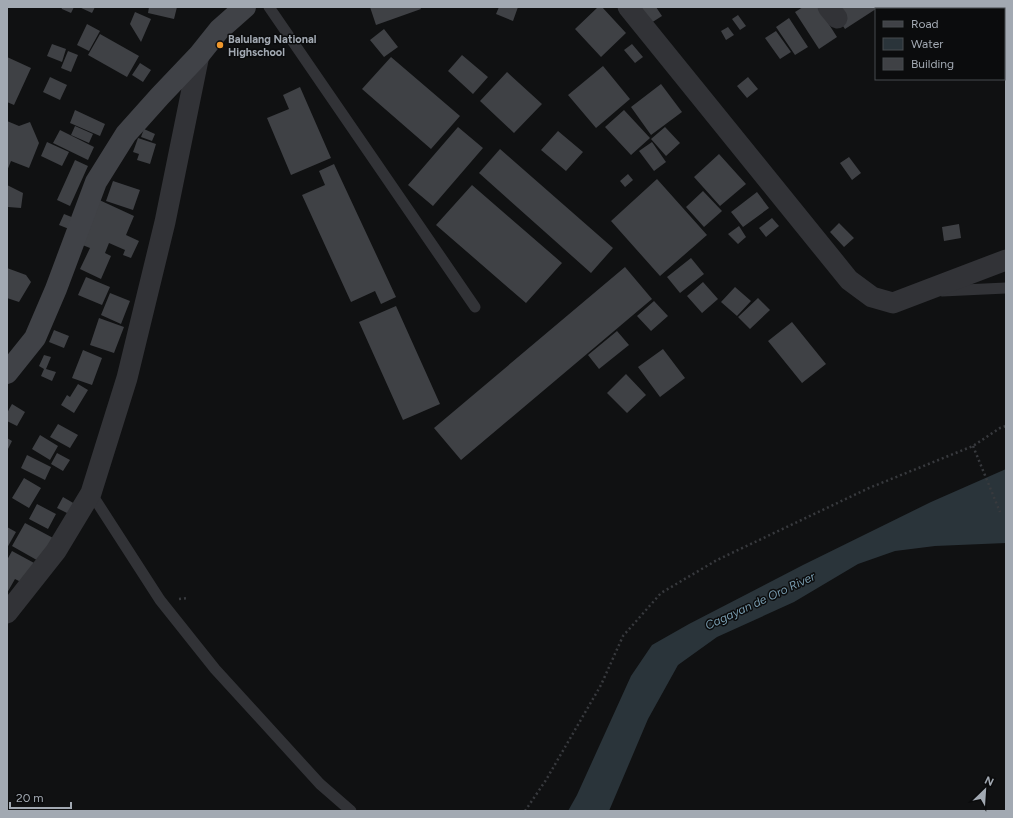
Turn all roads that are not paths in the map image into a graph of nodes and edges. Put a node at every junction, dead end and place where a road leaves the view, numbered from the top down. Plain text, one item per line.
1 (245, 7) edge
2 (269, 7) edge
3 (628, 7) edge
4 (199, 55) junction
5 (1006, 260) edge
6 (1006, 288) edge
7 (924, 292) junction
8 (475, 307) dead end
9 (7, 372) edge
10 (91, 493) junction
11 (7, 613) edge
12 (350, 811) edge

1 - 4 street
2 - 8 lane
3 - 7 street
4 - 9 street
4 - 10 street
5 - 7 street
6 - 7 lane
10 - 11 street
10 - 12 lane

